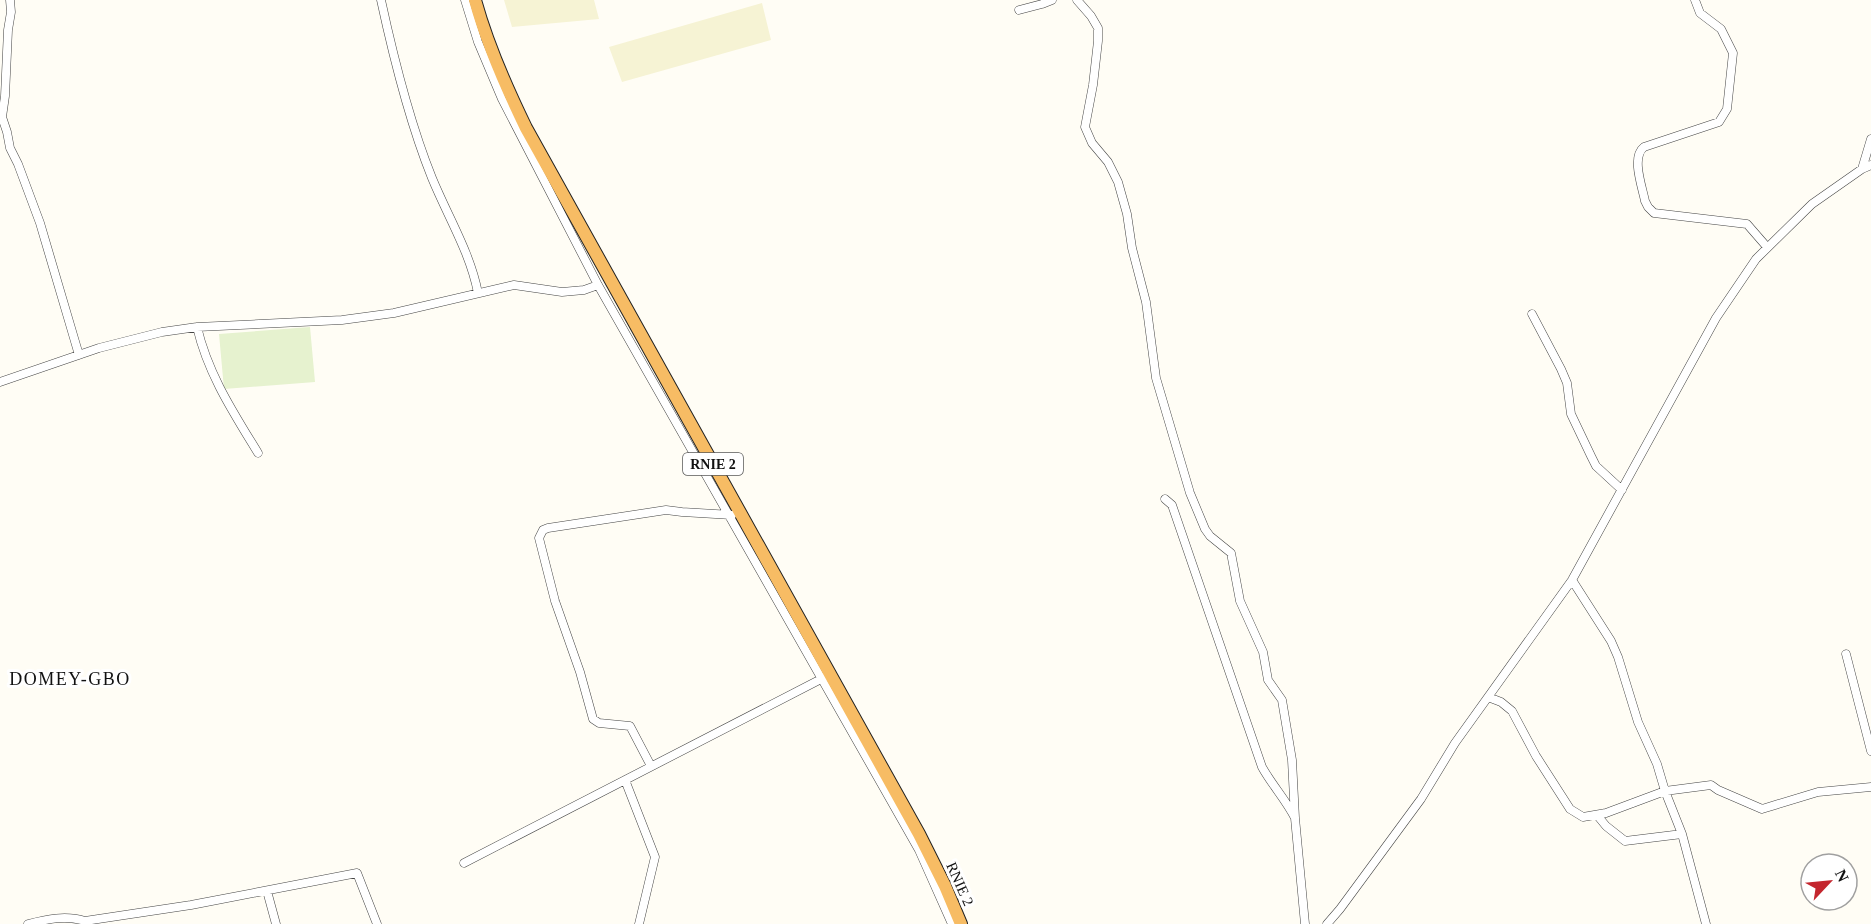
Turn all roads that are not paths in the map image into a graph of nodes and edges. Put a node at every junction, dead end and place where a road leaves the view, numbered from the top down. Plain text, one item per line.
1 (10, 0) edge
2 (381, 0) edge
3 (465, 0) edge
4 (475, 0) edge
5 (1052, 0) edge
6 (1077, 0) edge
7 (1695, 0) edge
8 (1019, 10) dead end
9 (1871, 139) edge
10 (1871, 165) edge
11 (1862, 169) junction
12 (1767, 247) junction
13 (598, 285) junction
14 (478, 294) junction
15 (1532, 314) dead end
16 (197, 327) junction
17 (79, 355) junction
18 (0, 382) edge
19 (258, 453) dead end
20 (1622, 490) junction
21 (1165, 499) dead end
22 (729, 515) junction
23 (742, 516) junction
24 (1572, 580) junction
25 (1846, 654) dead end
26 (826, 676) junction
27 (1488, 697) junction
28 (1871, 751) edge
29 (651, 766) junction
30 (625, 780) junction
31 (1871, 787) edge
32 (1665, 791) junction
33 (1597, 815) junction
34 (1295, 818) junction
35 (1682, 834) junction
36 (464, 863) dead end
37 (267, 891) junction
38 (28, 924) edge
39 (276, 924) edge
40 (377, 924) edge
41 (639, 924) edge
42 (952, 924) edge
43 (961, 924) edge
44 (1305, 924) edge
45 (1328, 924) edge
46 (1706, 924) edge

1 - 17 street
2 - 14 street
3 - 13 street
4 - 23 highway, RNIE 2 / RNIE 2
5 - 8 street
6 - 34 street
7 - 12 street
9 - 11 street
10 - 11 street
11 - 12 street
12 - 20 street
13 - 14 street
13 - 22 street
14 - 16 street
15 - 20 street
16 - 17 street
16 - 19 street
17 - 18 street
20 - 24 street
21 - 34 street
22 - 23 street
22 - 26 street
22 - 29 street
23 - 26 highway, RNIE 2 / RNIE 2
24 - 27 street
24 - 32 street
25 - 28 street
26 - 29 street
26 - 42 street
26 - 43 highway, RNIE 2 / RNIE 2
27 - 33 street
27 - 45 street
29 - 30 street
30 - 36 street
30 - 41 street
31 - 32 street
32 - 33 street
32 - 35 street
33 - 35 street
34 - 44 street
35 - 46 street
37 - 38 street
37 - 39 street
37 - 40 street

